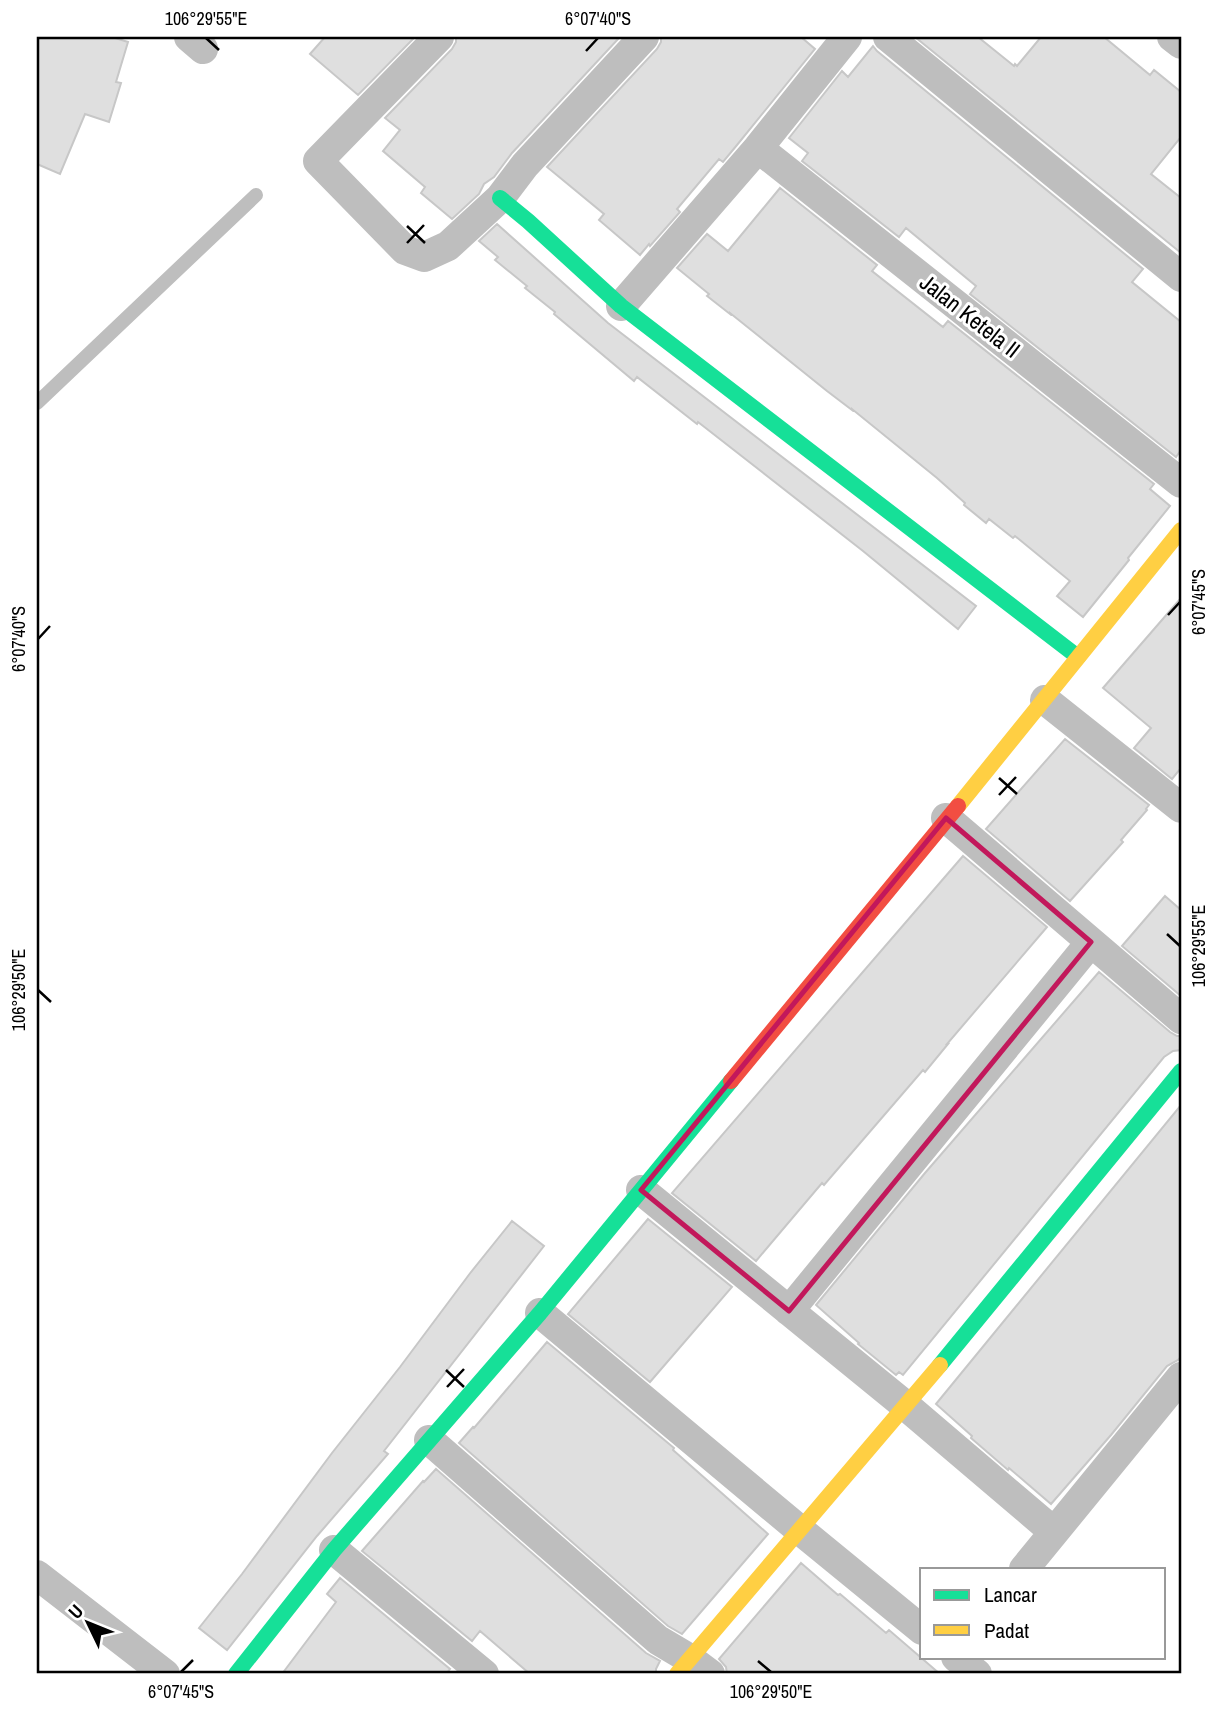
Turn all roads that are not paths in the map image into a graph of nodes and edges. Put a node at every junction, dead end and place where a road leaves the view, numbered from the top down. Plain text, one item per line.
1 (439, 37) edge
2 (643, 37) edge
3 (847, 37) edge
4 (888, 37) edge
5 (1172, 37) edge
6 (1181, 44) edge
7 (758, 148) junction
8 (256, 195) dead end
9 (500, 198) junction
10 (1181, 277) edge
11 (621, 306) junction
12 (37, 403) edge
13 (1181, 483) edge
14 (1181, 530) edge
15 (1078, 657) junction
16 (1045, 700) junction
17 (1181, 808) edge
18 (947, 818) junction
19 (1091, 943) junction
20 (1181, 1019) edge
21 (1181, 1071) edge
22 (640, 1190) junction
23 (789, 1311) junction
24 (540, 1313) junction
25 (1181, 1377) edge
26 (906, 1406) junction
27 (429, 1440) junction
28 (801, 1531) junction
29 (1054, 1532) junction
30 (334, 1549) junction
31 (1025, 1568) edge
32 (37, 1575) edge
33 (920, 1628) edge
34 (953, 1658) edge
35 (955, 1658) edge
36 (692, 1669) edge
37 (481, 1673) edge
38 (165, 1674) edge
39 (236, 1674) edge
40 (938, 1674) edge
41 (977, 1674) edge

1 - 9 street
2 - 9 street
3 - 7 street
4 - 10 street
5 - 6 street
7 - 11 street
7 - 13 street, Jalan Ketela II
8 - 12 lane
9 - 11 street
11 - 15 street
14 - 15 street
15 - 16 street
16 - 17 street
16 - 18 street
18 - 19 street
18 - 22 street
19 - 20 street
19 - 23 street
21 - 26 street
22 - 23 street
22 - 24 street
23 - 26 street
24 - 27 street
24 - 28 street
25 - 29 street
26 - 28 street
26 - 29 street
27 - 30 street
27 - 36 street
28 - 33 street
28 - 36 street
29 - 31 street
30 - 37 street
30 - 39 street
32 - 38 street
34 - 40 street
35 - 41 street

